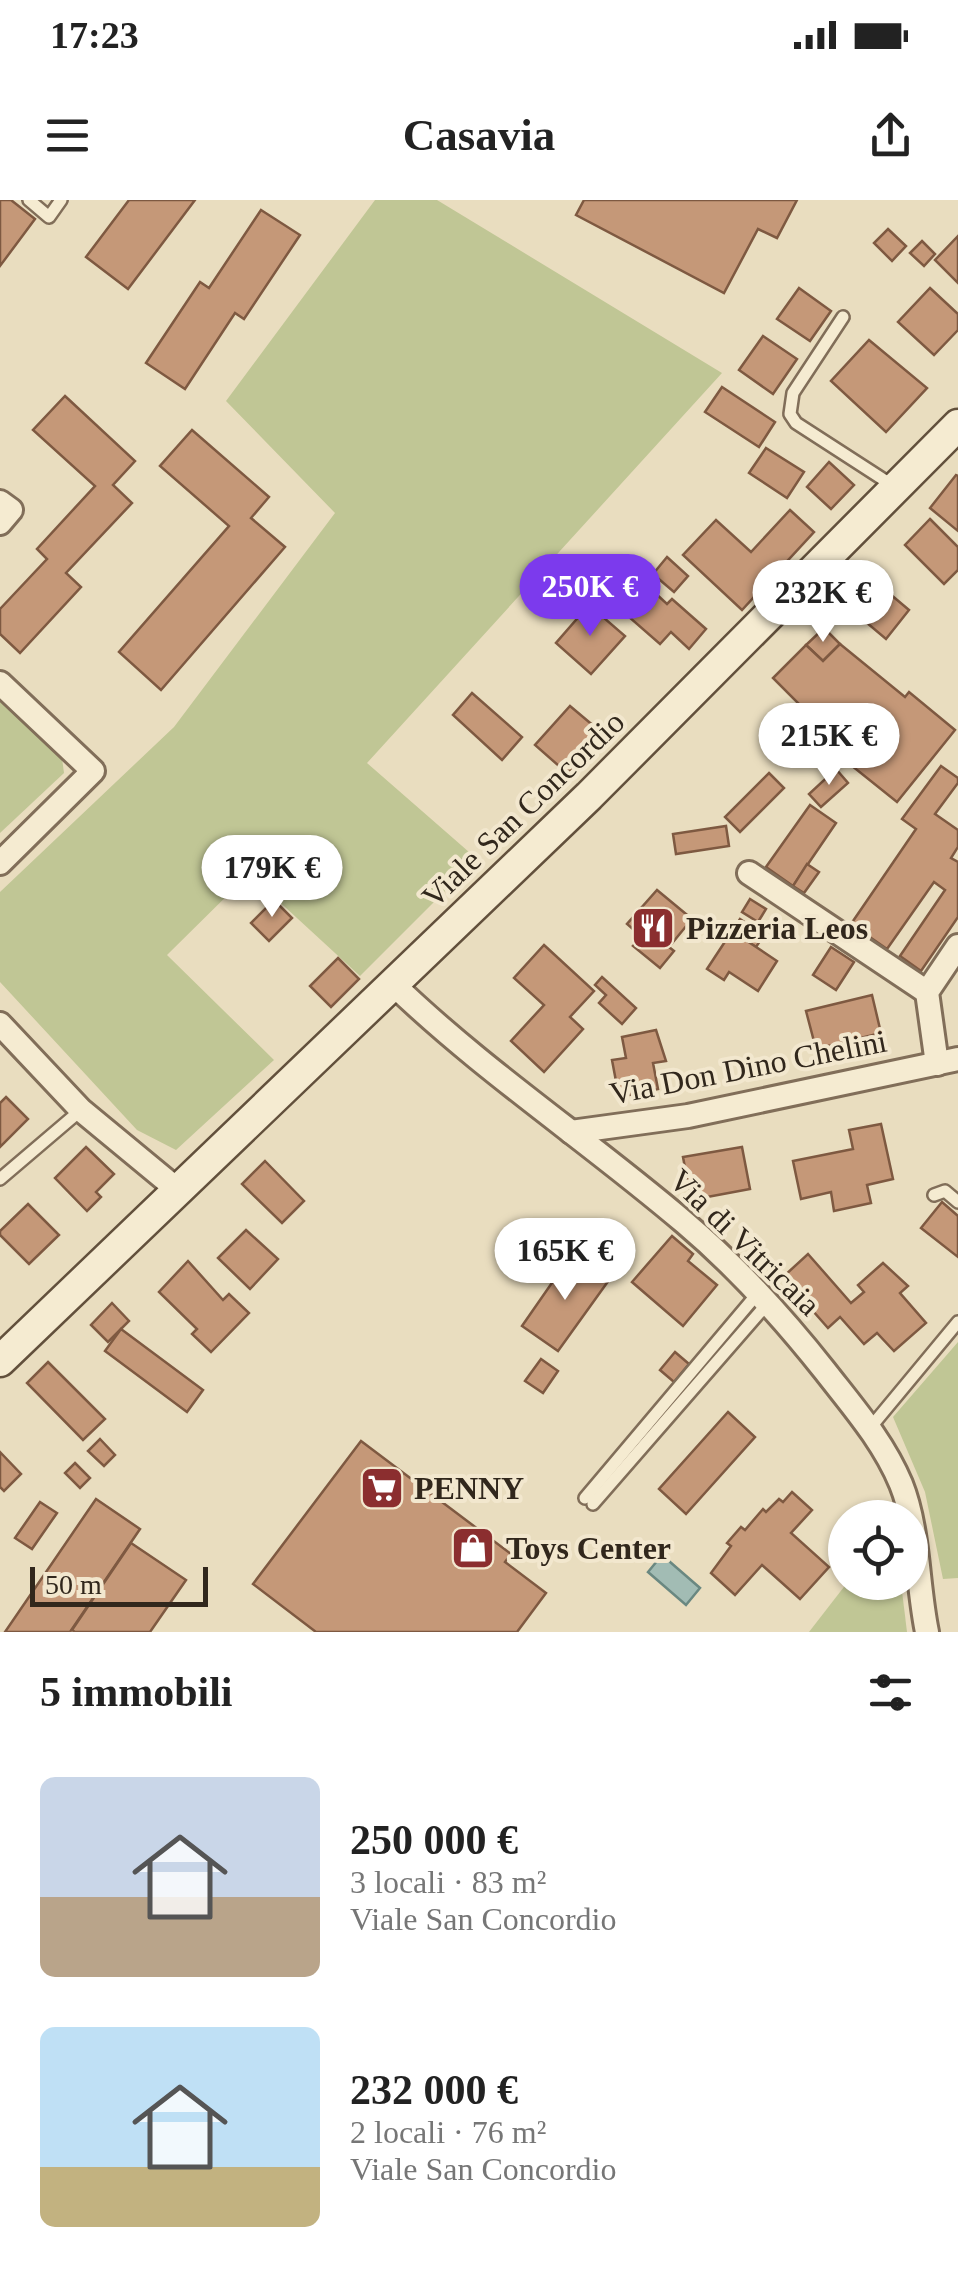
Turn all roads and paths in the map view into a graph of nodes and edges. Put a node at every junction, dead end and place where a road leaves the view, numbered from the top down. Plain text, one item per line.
1 (29, 200) edge
2 (61, 200) edge
3 (843, 316) dead end
4 (958, 425) edge
5 (895, 487) junction
6 (0, 502) edge
7 (0, 523) edge
8 (0, 683) edge
9 (0, 863) edge
10 (749, 874) dead end
11 (958, 946) edge
12 (392, 983) junction
13 (927, 992) junction
14 (0, 1024) edge
15 (948, 1061) edge
16 (82, 1110) junction
17 (571, 1132) junction
18 (0, 1179) edge
19 (179, 1190) junction
20 (934, 1195) dead end
21 (958, 1202) edge
22 (763, 1298) junction
23 (958, 1322) edge
24 (0, 1361) edge
25 (870, 1428) junction
26 (589, 1501) dead end
27 (928, 1632) edge

1 - 2 lane
3 - 5 lane
4 - 5 main road, Viale San Concordio
5 - 12 main road, Viale San Concordio
6 - 7 street
8 - 9 street
10 - 13 street
11 - 13 street
12 - 17 street, Via di Vitricaia
12 - 19 main road, Viale San Concordio
13 - 15 street, Via Don Dino Chelini
14 - 16 street
15 - 17 street, Via Don Dino Chelini
16 - 18 lane
16 - 19 street
17 - 22 street, Via di Vitricaia
19 - 24 main road, Viale San Concordio
20 - 21 lane
22 - 25 street, Via di Vitricaia
22 - 26 lane
23 - 25 lane
25 - 27 street, Via di Vitricaia

